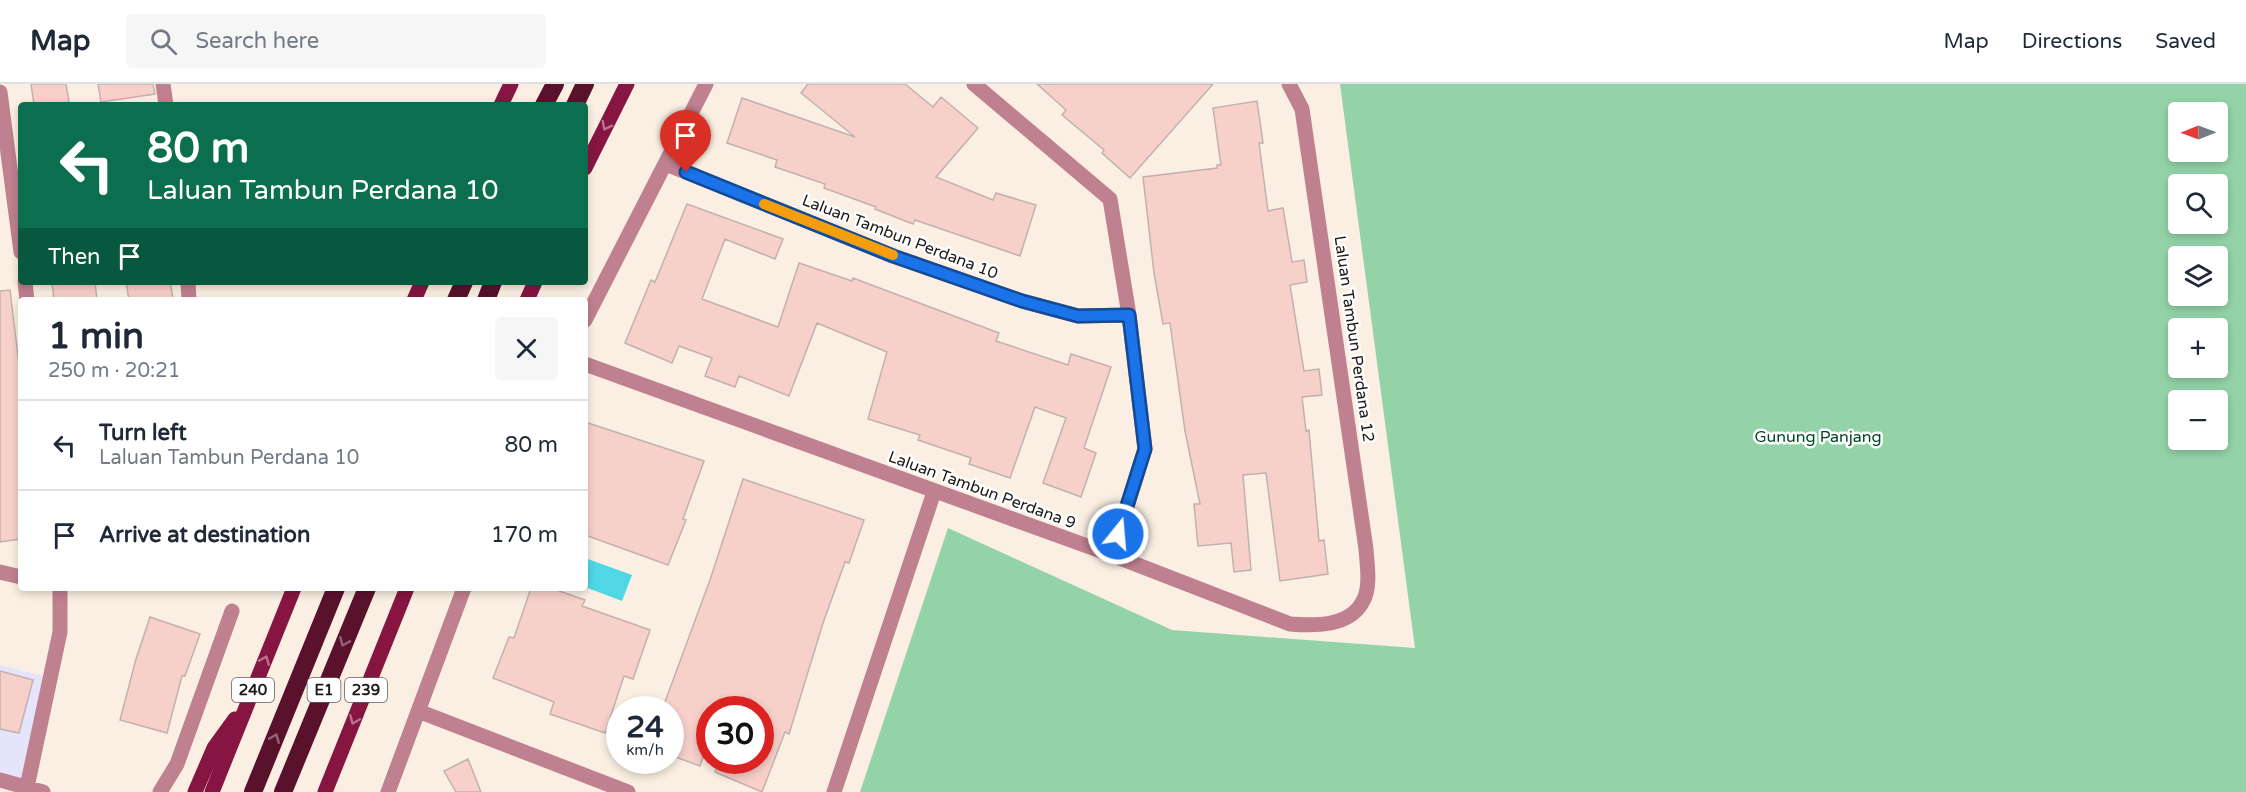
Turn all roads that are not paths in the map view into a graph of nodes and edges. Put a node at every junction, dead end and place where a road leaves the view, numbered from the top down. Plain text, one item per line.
1 (163, 84) edge
2 (511, 84) edge
3 (555, 84) edge
4 (585, 84) edge
5 (627, 84) edge
6 (706, 84) edge
7 (974, 84) edge
8 (1289, 84) edge
9 (0, 92) edge
10 (166, 102) edge
11 (502, 102) edge
12 (546, 102) edge
13 (576, 102) edge
14 (588, 162) edge
15 (666, 164) junction
16 (18, 229) edge
17 (588, 314) edge
18 (1129, 315) junction
19 (588, 365) edge
20 (934, 492) junction
21 (1112, 555) junction
22 (0, 572) edge
23 (18, 576) edge
24 (60, 591) edge
25 (293, 591) edge
26 (335, 591) edge
27 (366, 591) edge
28 (406, 591) edge
29 (463, 591) edge
30 (1363, 602) joint
31 (232, 611) dead end
32 (249, 700) junction
33 (418, 711) junction
34 (0, 780) edge
35 (27, 787) junction
36 (43, 792) edge
37 (160, 792) edge
38 (195, 792) edge
39 (212, 792) edge
40 (253, 792) edge
41 (283, 792) edge
42 (325, 792) edge
43 (388, 792) edge
44 (628, 792) edge
45 (834, 792) edge

1 - 10 street
2 - 11 main road
3 - 12 highway
4 - 13 highway
5 -> 14 main road
6 - 15 street
7 - 18 street
8 - 30 street, Laluan Tambun Perdana 12
9 - 16 street
15 - 17 street
15 - 18 street, Laluan Tambun Perdana 10
18 - 21 street
19 - 20 street, Laluan Tambun Perdana 9
20 - 21 street, Laluan Tambun Perdana 9
20 - 45 street
21 - 30 street, Laluan Tambun Perdana 9
22 - 23 street
24 - 35 street
32 -> 25 main road, 240
40 -> 26 highway, E1
27 -> 41 highway, E1
28 -> 42 main road, 239
29 - 33 street
31 - 37 street
32 - 38 main road
32 - 39 main road, 240
33 - 43 street
33 - 44 street
34 - 35 street
35 - 36 street

